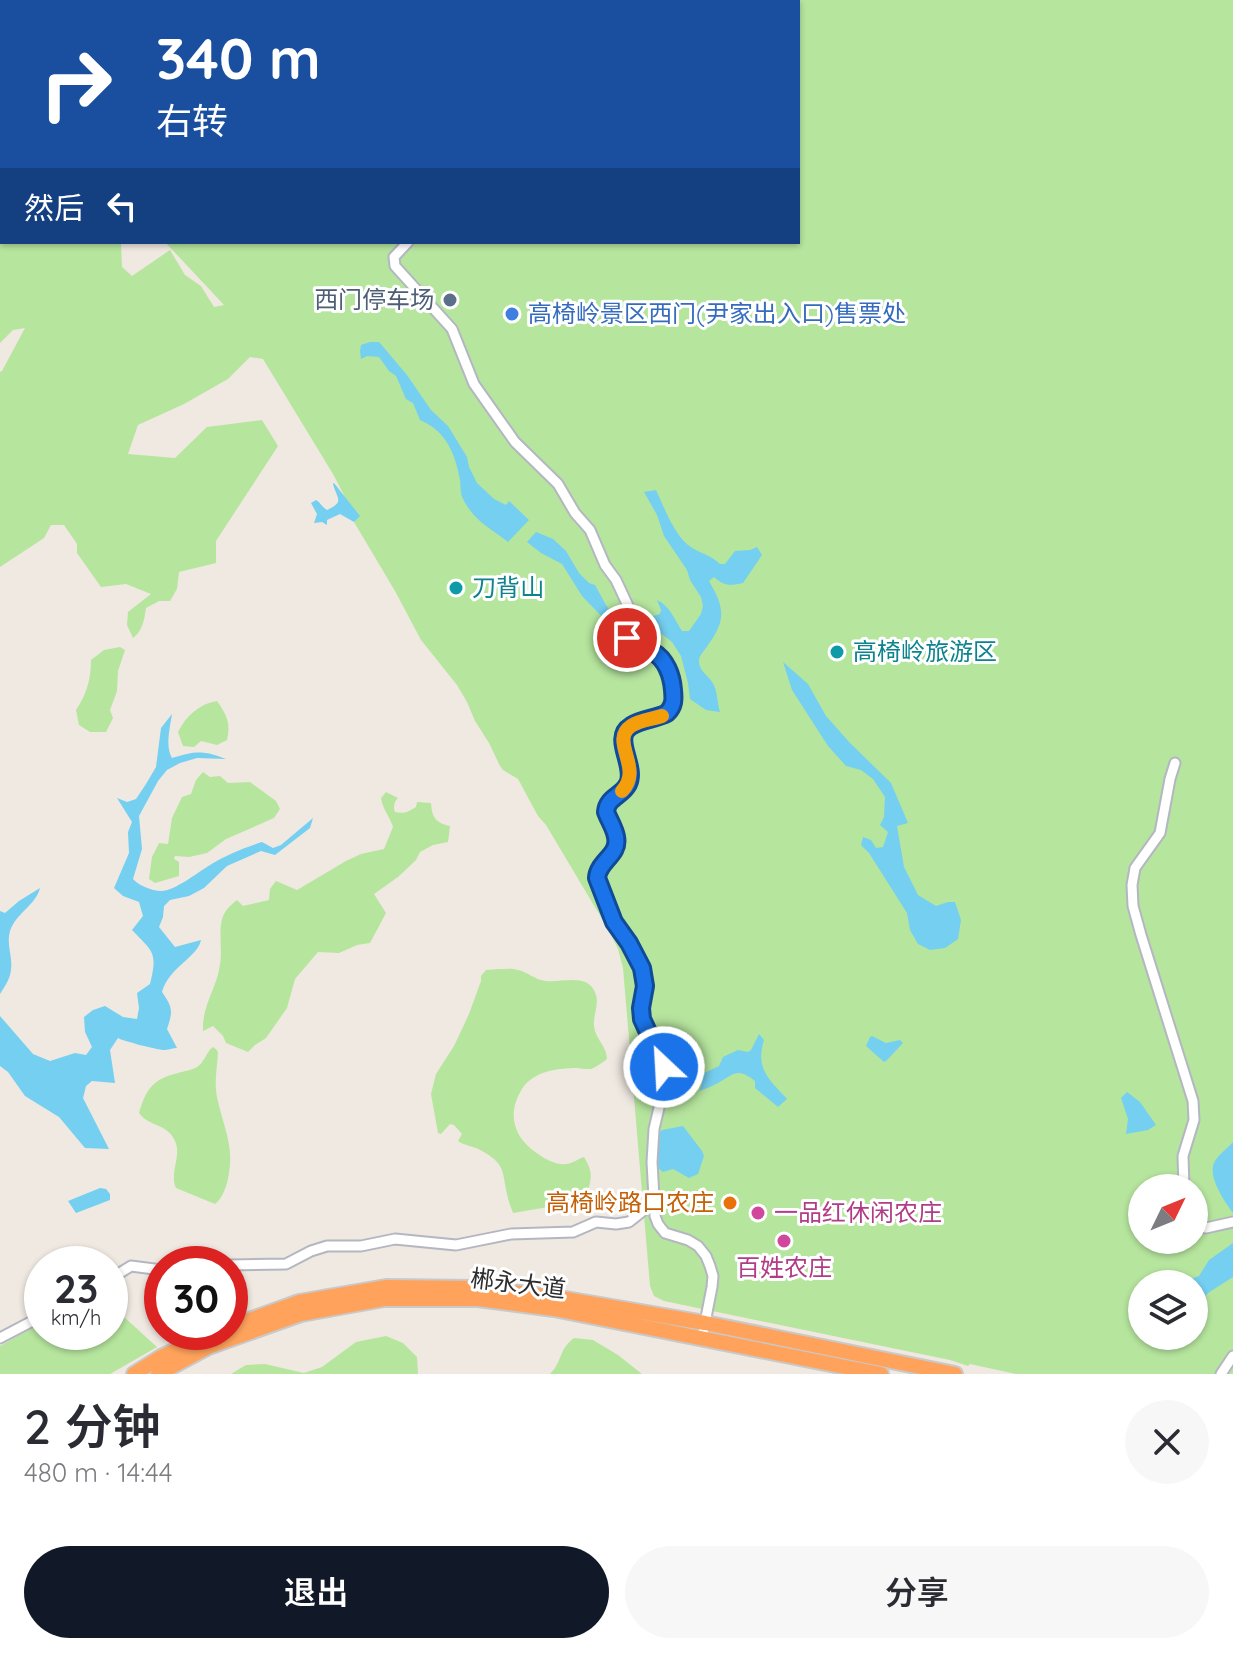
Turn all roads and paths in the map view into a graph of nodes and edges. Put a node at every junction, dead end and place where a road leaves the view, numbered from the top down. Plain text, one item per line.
1 (406, 244) edge
2 (1175, 763) dead end
3 (1184, 1174) edge
4 (653, 1203) junction
5 (1233, 1222) edge
6 (1208, 1228) edge
7 (248, 1265) edge
8 (248, 1320) edge
9 (24, 1325) edge
10 (704, 1330) junction
11 (0, 1338) edge
12 (176, 1350) edge
13 (1233, 1356) edge
14 (134, 1374) edge
15 (158, 1374) edge
16 (881, 1374) edge
17 (955, 1374) edge
18 (1221, 1374) edge

1 - 4 street
2 - 3 street
4 - 7 street
4 - 10 street
5 - 6 street
8 - 10 highway, 郴永大道
9 - 11 street
10 - 15 highway, 郴永大道
10 - 16 highway, 郴永大道
10 - 17 highway, 郴永大道
12 - 14 highway
13 - 18 street

